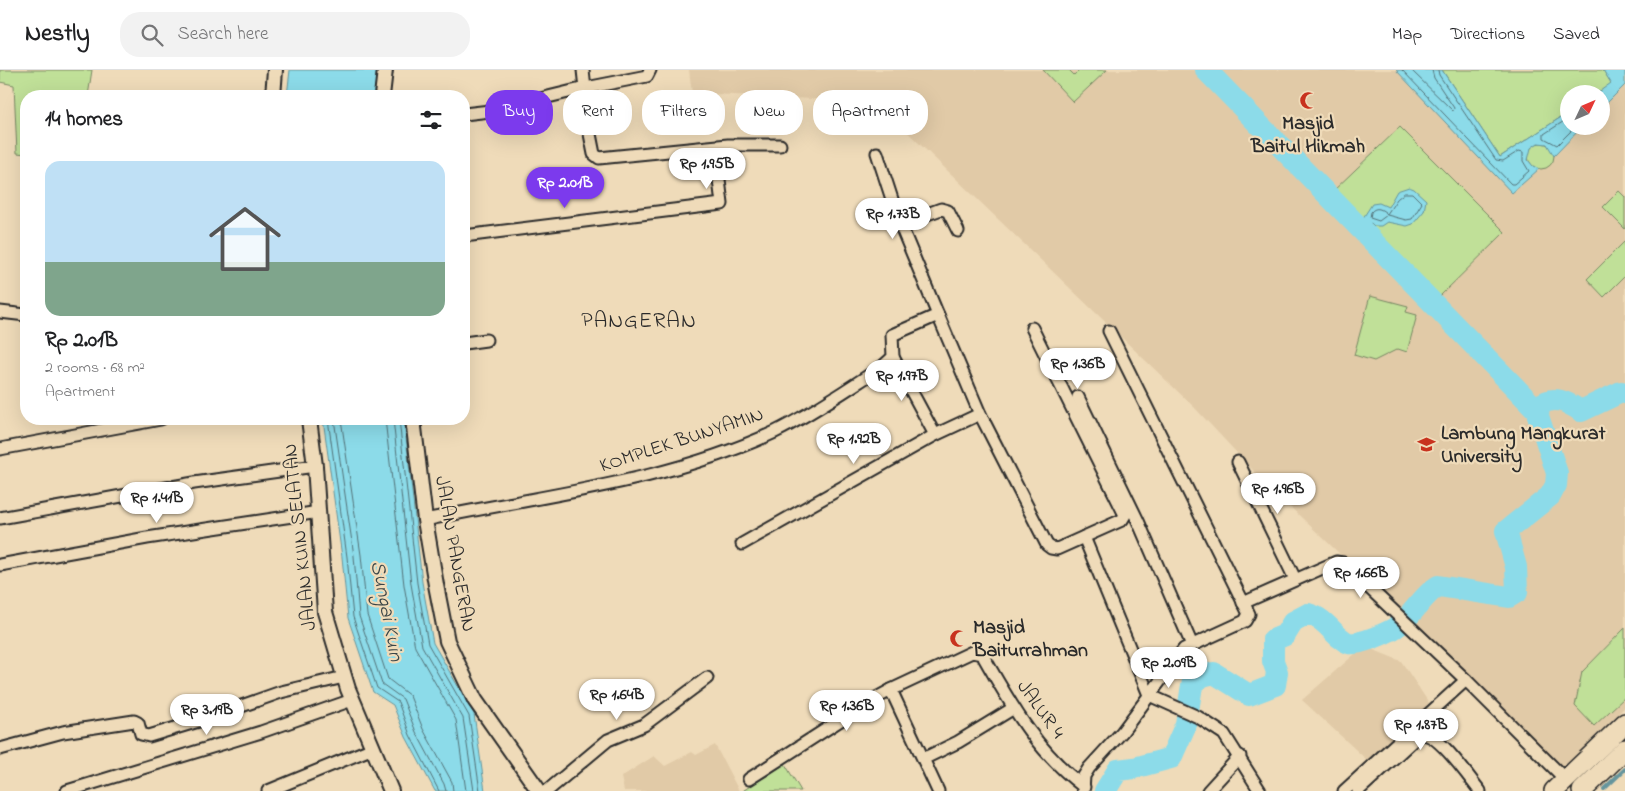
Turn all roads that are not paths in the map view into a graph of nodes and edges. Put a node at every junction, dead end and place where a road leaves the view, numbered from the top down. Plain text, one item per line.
1 (274, 70) edge
2 (385, 70) edge
3 (583, 70) edge
4 (650, 70) edge
5 (583, 89) junction
6 (273, 90) edge
7 (383, 90) edge
8 (470, 113) edge
9 (780, 145) dead end
10 (715, 147) junction
11 (877, 153) dead end
12 (900, 224) junction
13 (958, 231) dead end
14 (470, 235) edge
15 (0, 312) edge
16 (20, 314) edge
17 (938, 315) junction
18 (1032, 328) dead end
19 (1109, 331) dead end
20 (486, 340) dead end
21 (470, 341) edge
22 (893, 357) junction
23 (1078, 397) dead end
24 (980, 414) junction
25 (129, 425) edge
26 (310, 425) edge
27 (415, 425) edge
28 (935, 434) junction
29 (0, 449) edge
30 (1238, 462) dead end
31 (315, 466) junction
32 (319, 512) junction
33 (0, 518) edge
34 (425, 520) junction
35 (1084, 537) junction
36 (742, 544) dead end
37 (0, 565) edge
38 (1295, 579) junction
39 (1243, 603) junction
40 (1192, 645) junction
41 (344, 677) junction
42 (707, 678) dead end
43 (1466, 680) junction
44 (892, 690) junction
45 (1149, 695) junction
46 (352, 700) junction
47 (1012, 709) junction
48 (1625, 723) edge
49 (373, 748) junction
50 (0, 749) edge
51 (1625, 749) edge
52 (1240, 756) junction
53 (925, 758) junction
54 (749, 779) dead end
55 (1560, 786) edge
56 (1083, 789) edge
57 (1584, 790) edge
58 (67, 791) edge
59 (268, 791) edge
60 (390, 791) edge
61 (539, 791) edge
62 (547, 791) edge
63 (938, 791) edge
64 (1208, 791) edge
65 (1260, 791) edge
66 (1344, 791) edge
67 (1358, 791) edge
68 (1480, 791) edge

1 - 6 street
2 - 7 street
3 - 5 street
4 - 5 street
5 - 8 street
5 - 10 street
9 - 10 street
10 - 14 street
11 - 12 street
12 - 13 street
12 - 17 street
15 - 16 street
17 - 22 street
17 - 24 street
18 - 35 street
19 - 39 street
20 - 21 street
22 - 28 street
22 - 34 street, KOMPLEK BUNYAMIN
23 - 40 street
24 - 28 street
24 - 35 street
25 - 29 street
26 - 31 street, JALAN KUIN SELATAN
27 - 34 street, JALAN PANGERAN
28 - 36 street
30 - 38 street
31 - 32 street, JALAN KUIN SELATAN
31 - 33 street
32 - 37 street
32 - 41 street, JALAN KUIN SELATAN
34 - 61 street, JALAN PANGERAN
35 - 45 street
38 - 39 street
38 - 43 street
39 - 40 street
40 - 45 street
41 - 46 street, JALAN KUIN SELATAN
41 - 50 street
42 - 62 street
43 - 55 street
43 - 66 street
44 - 47 street, JALUR 4
44 - 53 street
44 - 54 street
45 - 52 street
45 - 56 street
46 - 49 street, JALAN KUIN SELATAN
46 - 58 street
47 - 53 street
47 - 56 street, JALUR 4
48 - 55 highway
49 - 59 street
49 - 60 street, JALAN KUIN SELATAN
51 - 57 highway
52 - 64 street
52 - 65 street
53 - 63 street
67 - 68 street

